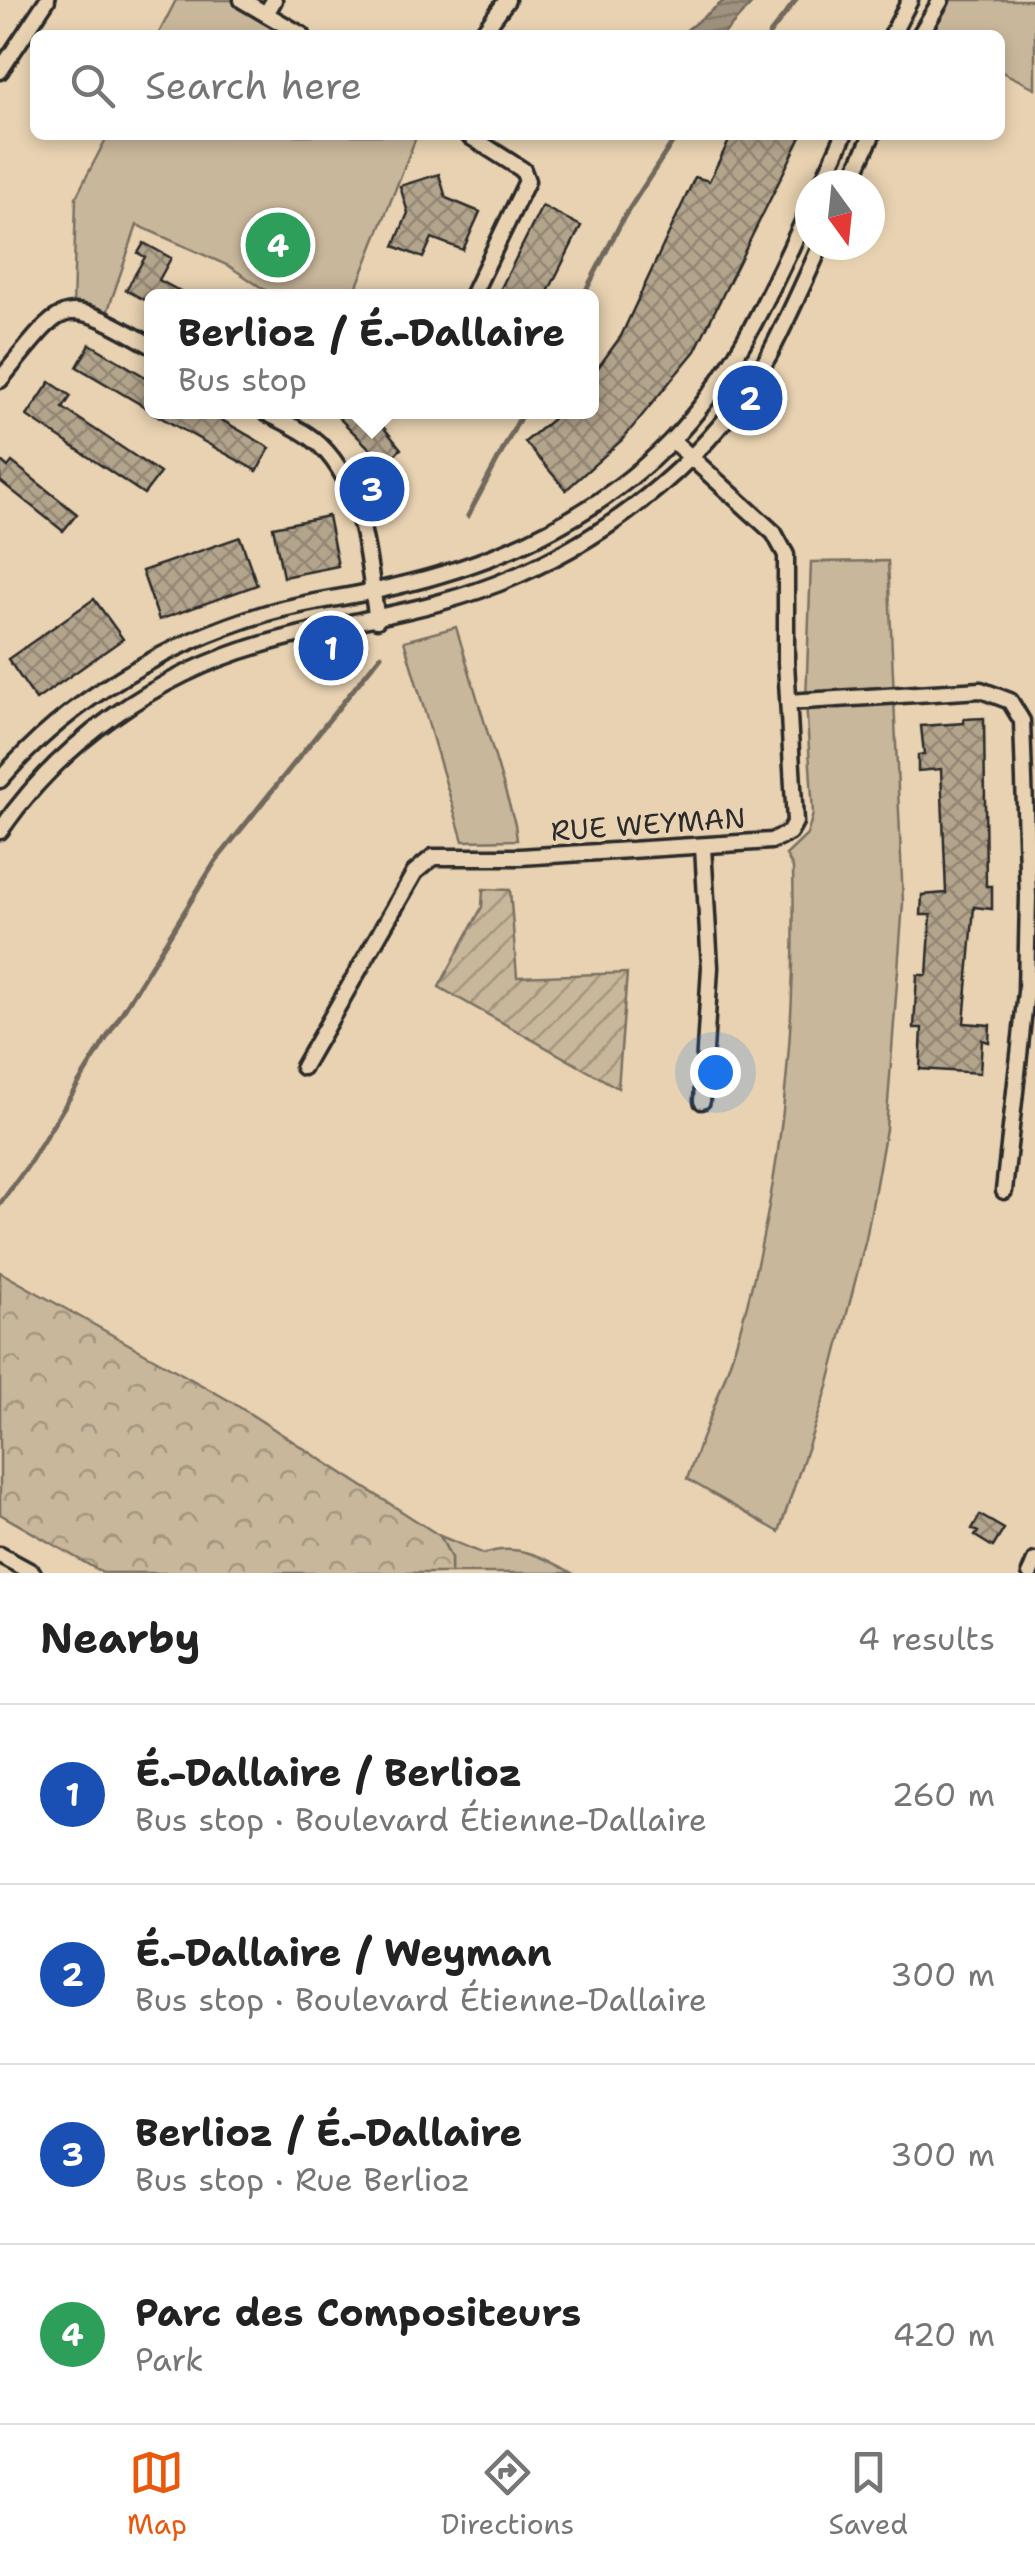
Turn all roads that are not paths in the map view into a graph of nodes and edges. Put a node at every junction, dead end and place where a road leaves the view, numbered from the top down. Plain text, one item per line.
1 (47, 0) edge
2 (242, 0) edge
3 (507, 0) edge
4 (910, 0) edge
5 (942, 0) edge
6 (270, 7) edge
7 (296, 30) edge
8 (484, 30) edge
9 (895, 30) edge
10 (923, 30) edge
11 (0, 72) edge
12 (476, 140) edge
13 (842, 140) edge
14 (870, 140) edge
15 (828, 170) edge
16 (856, 170) edge
17 (795, 239) edge
18 (814, 260) edge
19 (475, 289) edge
20 (144, 342) edge
21 (0, 380) edge
22 (277, 419) edge
23 (672, 440) junction
24 (690, 456) junction
25 (372, 592) junction
26 (377, 620) junction
27 (788, 702) junction
28 (0, 780) edge
29 (0, 832) edge
30 (704, 847) junction
31 (303, 1067) dead end
32 (702, 1101) dead end
33 (1004, 1191) dead end
34 (0, 1555) edge
35 (1035, 1561) edge
36 (33, 1573) edge
37 (1030, 1573) edge

1 - 11 street
2 - 6 street
3 - 8 street
4 - 9 street
5 - 10 street
6 - 7 street
12 - 19 street
13 - 15 street
14 - 16 street
17 - 23 street
18 - 24 street
20 - 21 street
22 - 25 street
23 - 24 street, RUE WEYMAN
23 - 25 street
24 - 26 street
24 - 27 street, RUE WEYMAN
25 - 26 street
25 - 28 street
26 - 29 street
27 - 30 street, RUE WEYMAN
27 - 33 street
30 - 31 street, RUE WEYMAN
30 - 32 street
34 - 36 street
35 - 37 street

